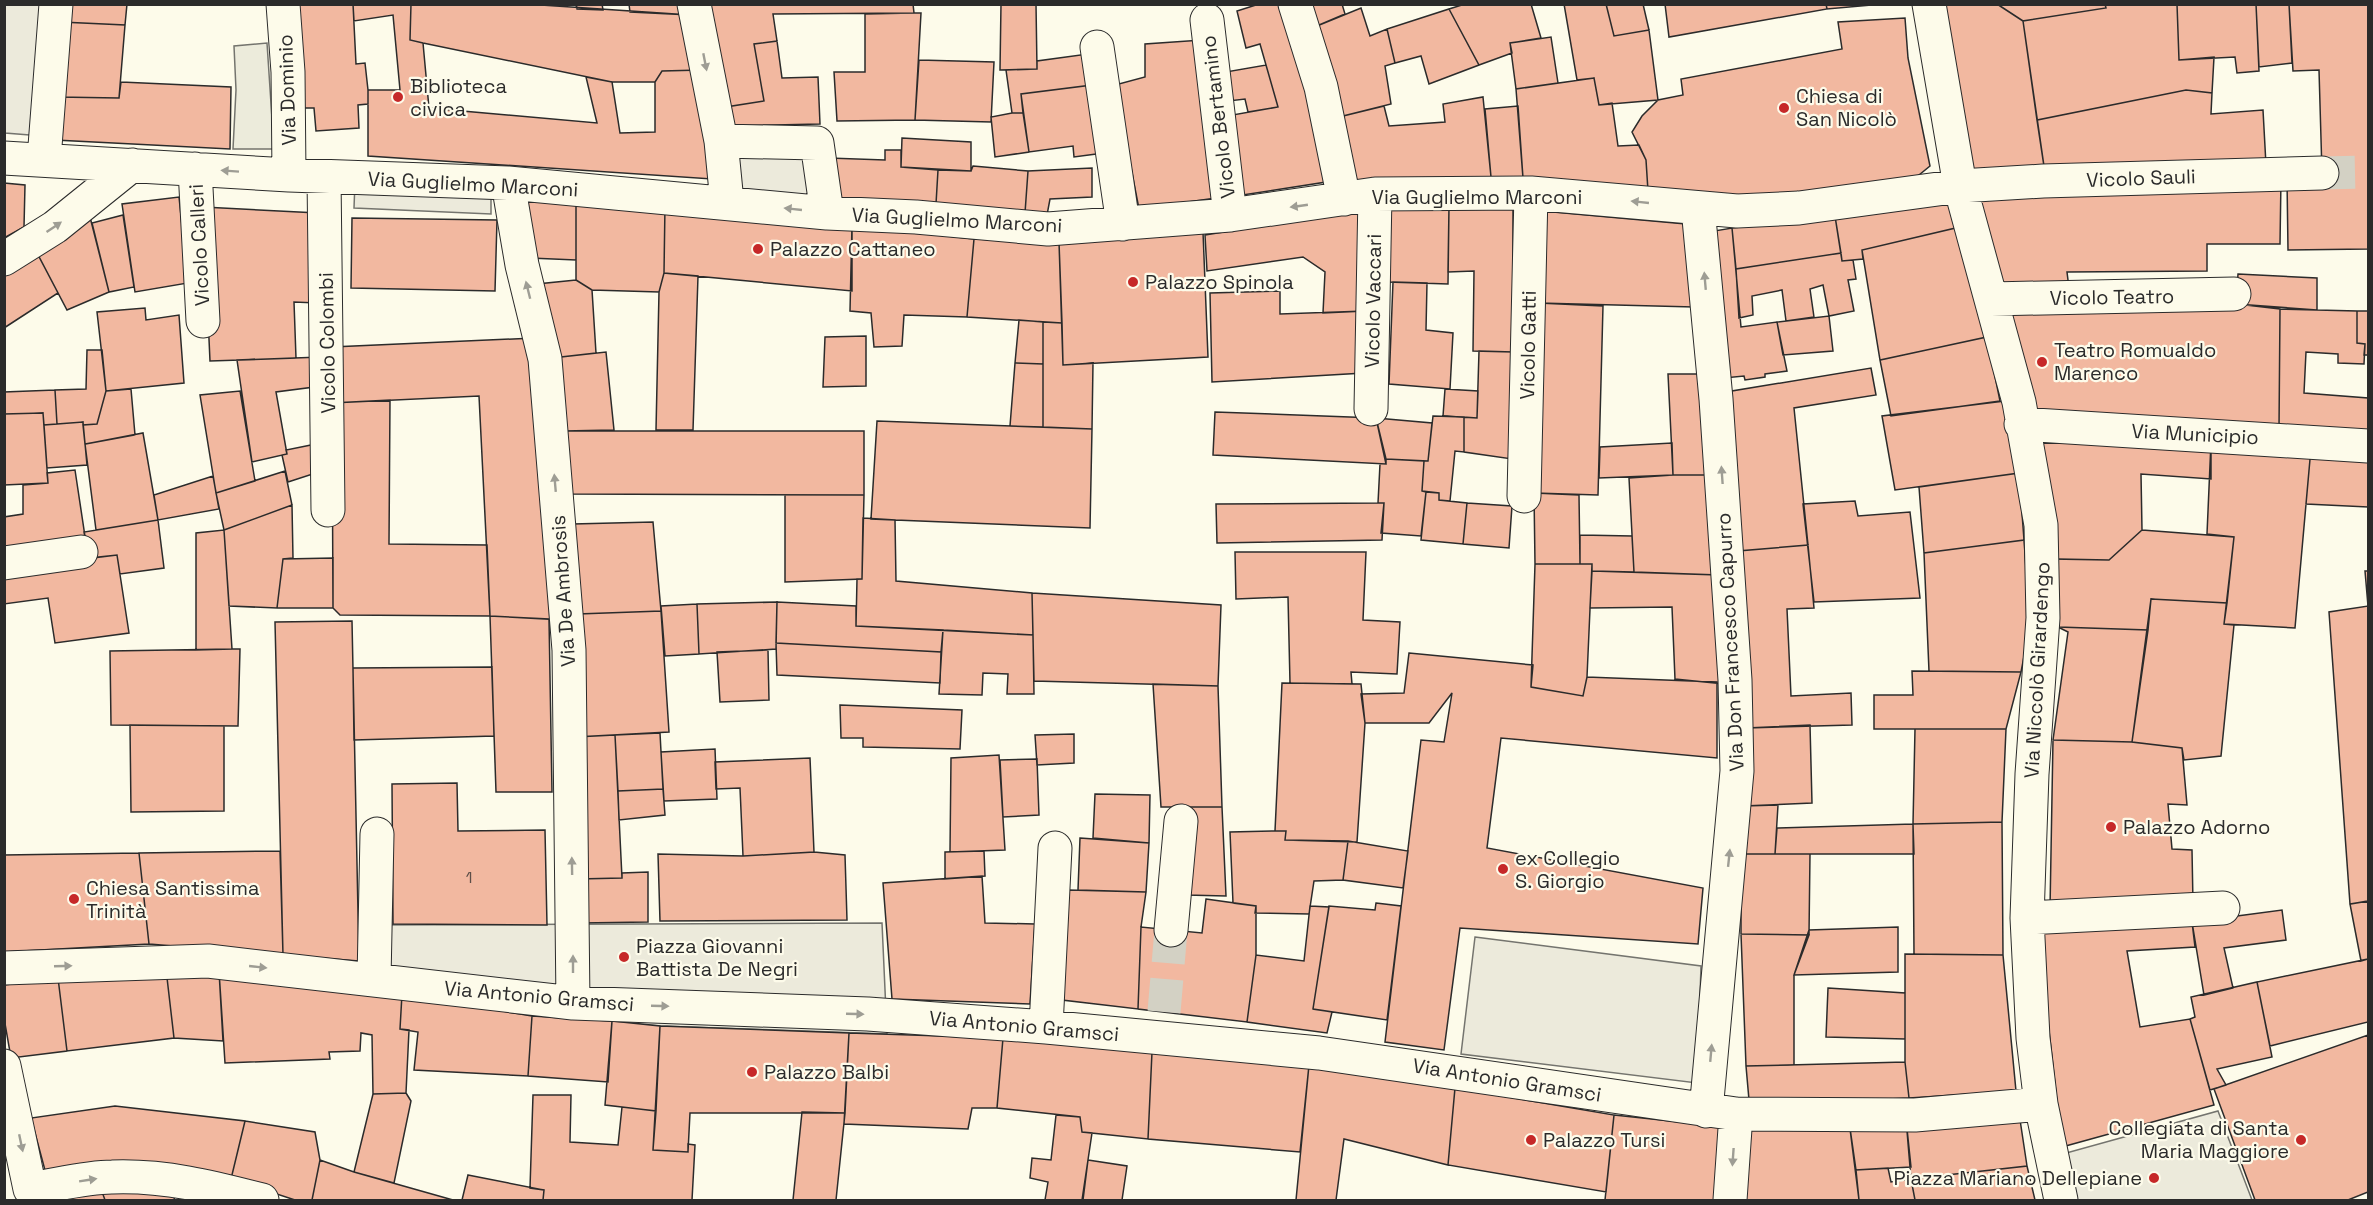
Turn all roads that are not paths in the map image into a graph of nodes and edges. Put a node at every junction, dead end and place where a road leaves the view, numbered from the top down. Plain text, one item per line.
1 (56, 4) edge
2 (283, 4) edge
3 (694, 4) edge
4 (1295, 4) edge
5 (1929, 4) edge
6 (1207, 20) dead end
7 (1097, 47) dead end
8 (721, 141) junction
9 (4, 158) edge
10 (44, 159) junction
11 (132, 165) junction
12 (195, 169) junction
13 (2322, 173) tunnel mouth
14 (289, 176) junction
15 (324, 177) junction
16 (508, 183) junction
17 (1960, 186) junction
18 (1531, 193) junction
19 (1360, 196) junction
20 (727, 202) junction
21 (1698, 208) junction
22 (827, 213) junction
23 (1230, 215) junction
24 (1123, 224) junction
25 (4, 259) edge
26 (2234, 294) dead end
27 (1991, 299) junction
28 (202, 321) dead end
29 (1371, 409) dead end
30 (2021, 424) junction
31 (2368, 447) edge
32 (1524, 496) dead end
33 (328, 510) dead end
34 (81, 552) dead end
35 (4, 563) edge
36 (1181, 821) dead end
37 (377, 834) dead end
38 (1055, 848) dead end
39 (2223, 908) dead end
40 (2027, 918) junction
41 (1171, 930) tunnel mouth
42 (4, 968) edge
43 (374, 979) junction
44 (573, 1003) junction
45 (1046, 1027) junction
46 (4, 1066) edge
47 (2041, 1104) junction
48 (1721, 1112) junction
49 (34, 1195) edge
50 (262, 1200) edge
51 (1730, 1200) edge
52 (2061, 1200) edge

1 - 10 street
2 - 14 street, Via Dominio
3 -> 8 street
4 - 19 street, Vicolo Vaccari
5 - 17 street, Via Niccolò Girardengo
6 - 23 street, Vicolo Bertamino
7 - 24 street
8 - 20 street
8 - 22 street
9 - 10 street, Via Guglielmo Marconi
10 - 11 street, Via Guglielmo Marconi
11 - 12 street, Via Guglielmo Marconi
25 -> 11 street
14 -> 12 street, Via Guglielmo Marconi
12 - 28 street, Vicolo Calleri
13 - 17 street, Vicolo Sauli
14 - 15 street, Via Guglielmo Marconi
15 - 16 street, Via Guglielmo Marconi
15 - 33 street, Vicolo Colombi
16 - 20 street, Via Guglielmo Marconi
44 -> 16 street, Via De Ambrosis
17 - 21 street, Via Guglielmo Marconi
17 - 27 street, Via Niccolò Girardengo
18 - 19 street, Via Guglielmo Marconi
21 -> 18 street, Via Guglielmo Marconi
18 - 32 street, Vicolo Gatti
19 -> 23 street, Via Guglielmo Marconi
19 - 29 street, Vicolo Vaccari
22 -> 20 street, Via Guglielmo Marconi
48 -> 21 street, Via Don Francesco Capurro
22 - 24 street, Via Guglielmo Marconi
23 - 24 street, Via Guglielmo Marconi
26 - 27 street, Vicolo Teatro
27 - 30 street, Via Niccolò Girardengo
30 - 31 street, Via Municipio
30 - 40 street, Via Niccolò Girardengo
34 - 35 street
36 - 41 street
37 - 43 street
38 - 45 street
39 - 40 street
40 - 47 street, Via Niccolò Girardengo
42 -> 43 street, Via Antonio Gramsci
43 - 44 street, Via Antonio Gramsci
44 -> 45 street, Via Antonio Gramsci
45 - 48 street, Via Antonio Gramsci
46 -> 49 street
47 - 48 street, Via Antonio Gramsci
47 - 52 street, Via Niccolò Girardengo
48 -> 51 street, Via Don Francesco Capurro
49 -> 50 street

